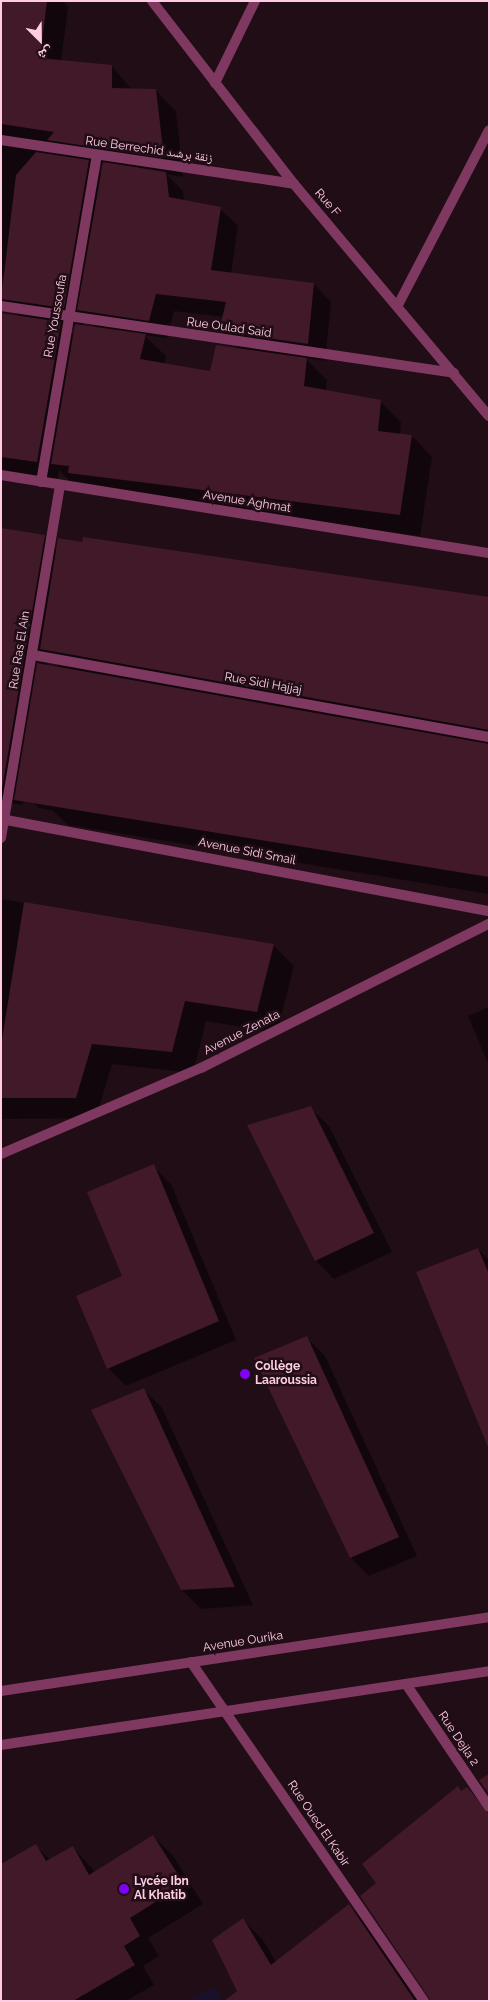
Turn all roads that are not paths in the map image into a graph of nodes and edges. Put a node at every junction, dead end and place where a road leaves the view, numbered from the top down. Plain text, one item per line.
1 (152, 1) edge
2 (255, 1) edge
3 (215, 83) junction
4 (489, 130) edge
5 (1, 140) edge
6 (97, 155) junction
7 (294, 184) junction
8 (398, 305) junction
9 (1, 306) edge
10 (68, 318) junction
11 (454, 373) junction
12 (489, 416) edge
13 (1, 475) edge
14 (41, 482) junction
15 (60, 484) junction
16 (489, 553) edge
17 (33, 654) junction
18 (489, 737) edge
19 (3, 819) edge
20 (1, 838) edge
21 (489, 911) edge
22 (489, 924) edge
23 (1, 1154) edge
24 (489, 1617) edge
25 (191, 1662) junction
26 (489, 1671) edge
27 (406, 1684) junction
28 (1, 1691) edge
29 (226, 1713) junction
30 (1, 1745) edge
31 (489, 1807) edge
32 (424, 2001) edge

1 - 3 street, Rue F
2 - 3 street
3 - 7 street, Rue F
4 - 8 street
5 - 6 street, Rue Berrechid زنقة برشىد
6 - 7 street, Rue Berrechid زنقة برشىد
6 - 10 street, Rue Youssoufia
7 - 8 street, Rue F
8 - 11 street, Rue F
9 - 10 street, Rue Oulad Said
10 - 11 street, Rue Oulad Said
10 - 14 street, Rue Youssoufia
11 - 12 street, Rue F
13 - 14 street, Avenue Aghmat
14 - 15 street, Avenue Aghmat
15 - 16 street, Avenue Aghmat
15 - 17 street, Rue Ras El Ain
17 - 18 street, Rue Sidi Hajjaj
17 - 19 street, Rue Ras El Ain
19 - 20 street, Rue Ras El Ain
19 - 21 street, Avenue Sidi Smail
22 - 23 street, Avenue Zenata
24 - 25 street, Avenue Ourika
25 - 28 street, Avenue Ourika
25 - 29 street, Rue Oued El Kabir
26 - 27 street
27 - 29 street
27 - 31 street, Rue Dejla 2
29 - 30 street
29 - 32 street, Rue Oued El Kabir

